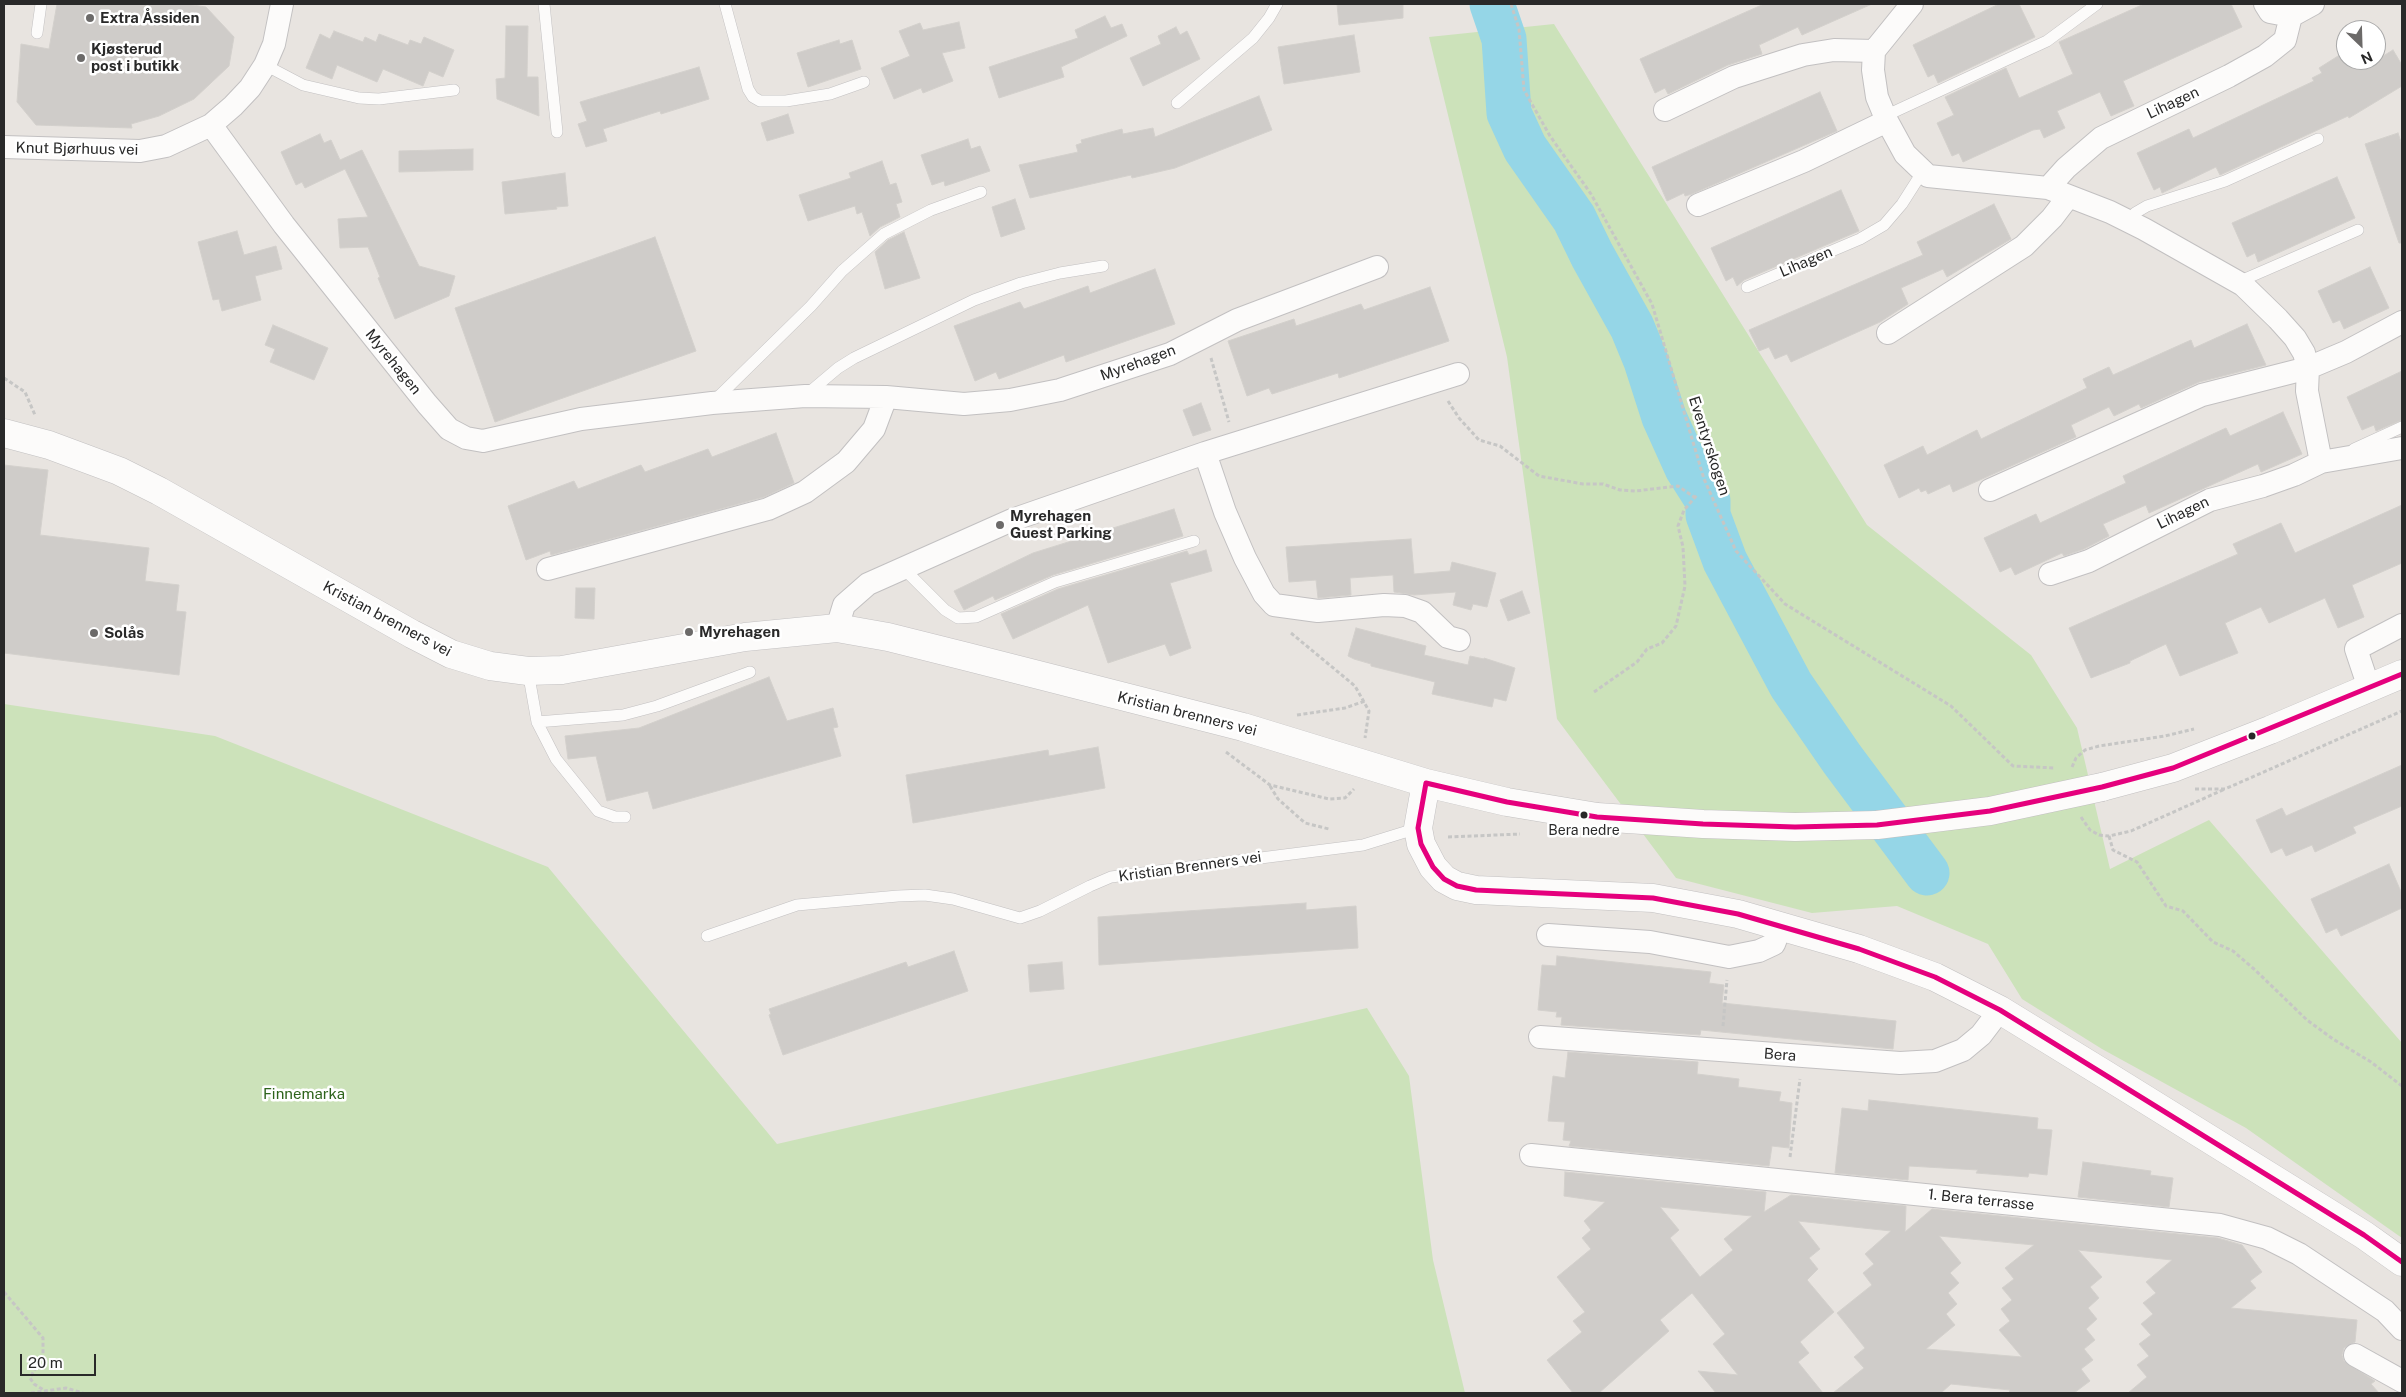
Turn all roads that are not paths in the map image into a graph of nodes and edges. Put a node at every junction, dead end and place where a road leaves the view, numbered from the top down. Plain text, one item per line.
1 (41, 4) edge
2 (282, 4) edge
3 (544, 4) edge
4 (725, 4) edge
5 (1276, 4) edge
6 (1912, 4) edge
7 (2097, 4) edge
8 (2266, 4) edge
9 (2313, 4) edge
10 (2291, 16) junction
11 (37, 33) dead end
12 (1874, 51) junction
13 (265, 65) junction
14 (864, 82) dead end
15 (454, 90) dead end
16 (1177, 103) dead end
17 (1665, 110) dead end
18 (1886, 118) junction
19 (211, 125) junction
20 (557, 132) dead end
21 (2318, 139) dead end
22 (4, 147) edge
23 (1923, 171) junction
24 (981, 192) dead end
25 (2058, 192) junction
26 (1698, 205) dead end
27 (2130, 222) junction
28 (2358, 230) dead end
29 (1103, 266) dead end
30 (1377, 267) dead end
31 (2238, 282) junction
32 (1747, 287) dead end
33 (2402, 322) edge
34 (1888, 333) dead end
35 (2308, 368) junction
36 (1458, 374) dead end
37 (805, 396) junction
38 (886, 397) junction
39 (712, 403) junction
40 (2402, 427) edge
41 (4, 433) edge
42 (2402, 448) edge
43 (1205, 453) junction
44 (2324, 461) junction
45 (1990, 490) dead end
46 (1194, 541) dead end
47 (548, 568) dead end
48 (904, 569) junction
49 (2050, 574) dead end
50 (2402, 625) edge
51 (837, 628) junction
52 (1459, 640) dead end
53 (528, 671) junction
54 (750, 672) dead end
55 (2402, 674) edge
56 (2369, 688) junction
57 (537, 722) junction
58 (1426, 783) junction
59 (625, 817) dead end
60 (1419, 836) junction
61 (1781, 926) junction
62 (1548, 935) dead end
63 (707, 936) dead end
64 (2000, 1010) junction
65 (1540, 1037) dead end
66 (1531, 1154) dead end
67 (2402, 1262) edge
68 (2402, 1329) edge
69 (2355, 1355) dead end
70 (2402, 1381) edge

1 - 11 lane
2 - 13 street, Knut Bjørhuus vei
3 - 20 lane
4 - 14 lane
5 - 16 lane
6 - 12 street
7 - 18 lane
8 - 10 street
9 - 10 street
10 - 25 street, Lihagen
12 - 17 street
12 - 18 street
13 - 15 lane
13 - 19 street, Knut Bjørhuus vei
18 - 23 street
18 - 26 street
19 - 22 street, Knut Bjørhuus vei
19 - 39 street, Myrehagen
21 - 27 lane
23 - 25 street
23 - 32 lane, Lihagen
24 - 39 lane
25 - 27 street
25 - 34 street, Lihagen
27 - 31 street
28 - 31 lane
29 - 37 lane
30 - 38 street, Myrehagen
31 - 35 street
33 - 35 street
35 - 44 street
35 - 45 street
36 - 43 street
37 - 38 street, Myrehagen
37 - 39 street, Myrehagen
38 - 47 street
40 - 44 lane
41 - 53 main road, Kristian brenners vei
42 - 44 street, Lihagen
43 - 48 street
43 - 52 street
44 - 49 street, Lihagen
46 - 48 lane
48 - 51 street
50 - 56 street
51 - 53 main road, Kristian brenners vei
51 - 58 main road, Kristian brenners vei
53 - 57 lane
54 - 57 lane
55 - 56 main road, Kristian brenners vei
56 - 58 main road, Kristian brenners vei, bridge
57 - 59 lane
58 - 60 main road
60 - 61 main road
60 - 63 lane, Kristian Brenners vei
61 - 62 street
61 - 64 main road
64 - 65 street, Bera
64 - 67 main road
66 - 68 street, 1. Bera terrasse
69 - 70 street

